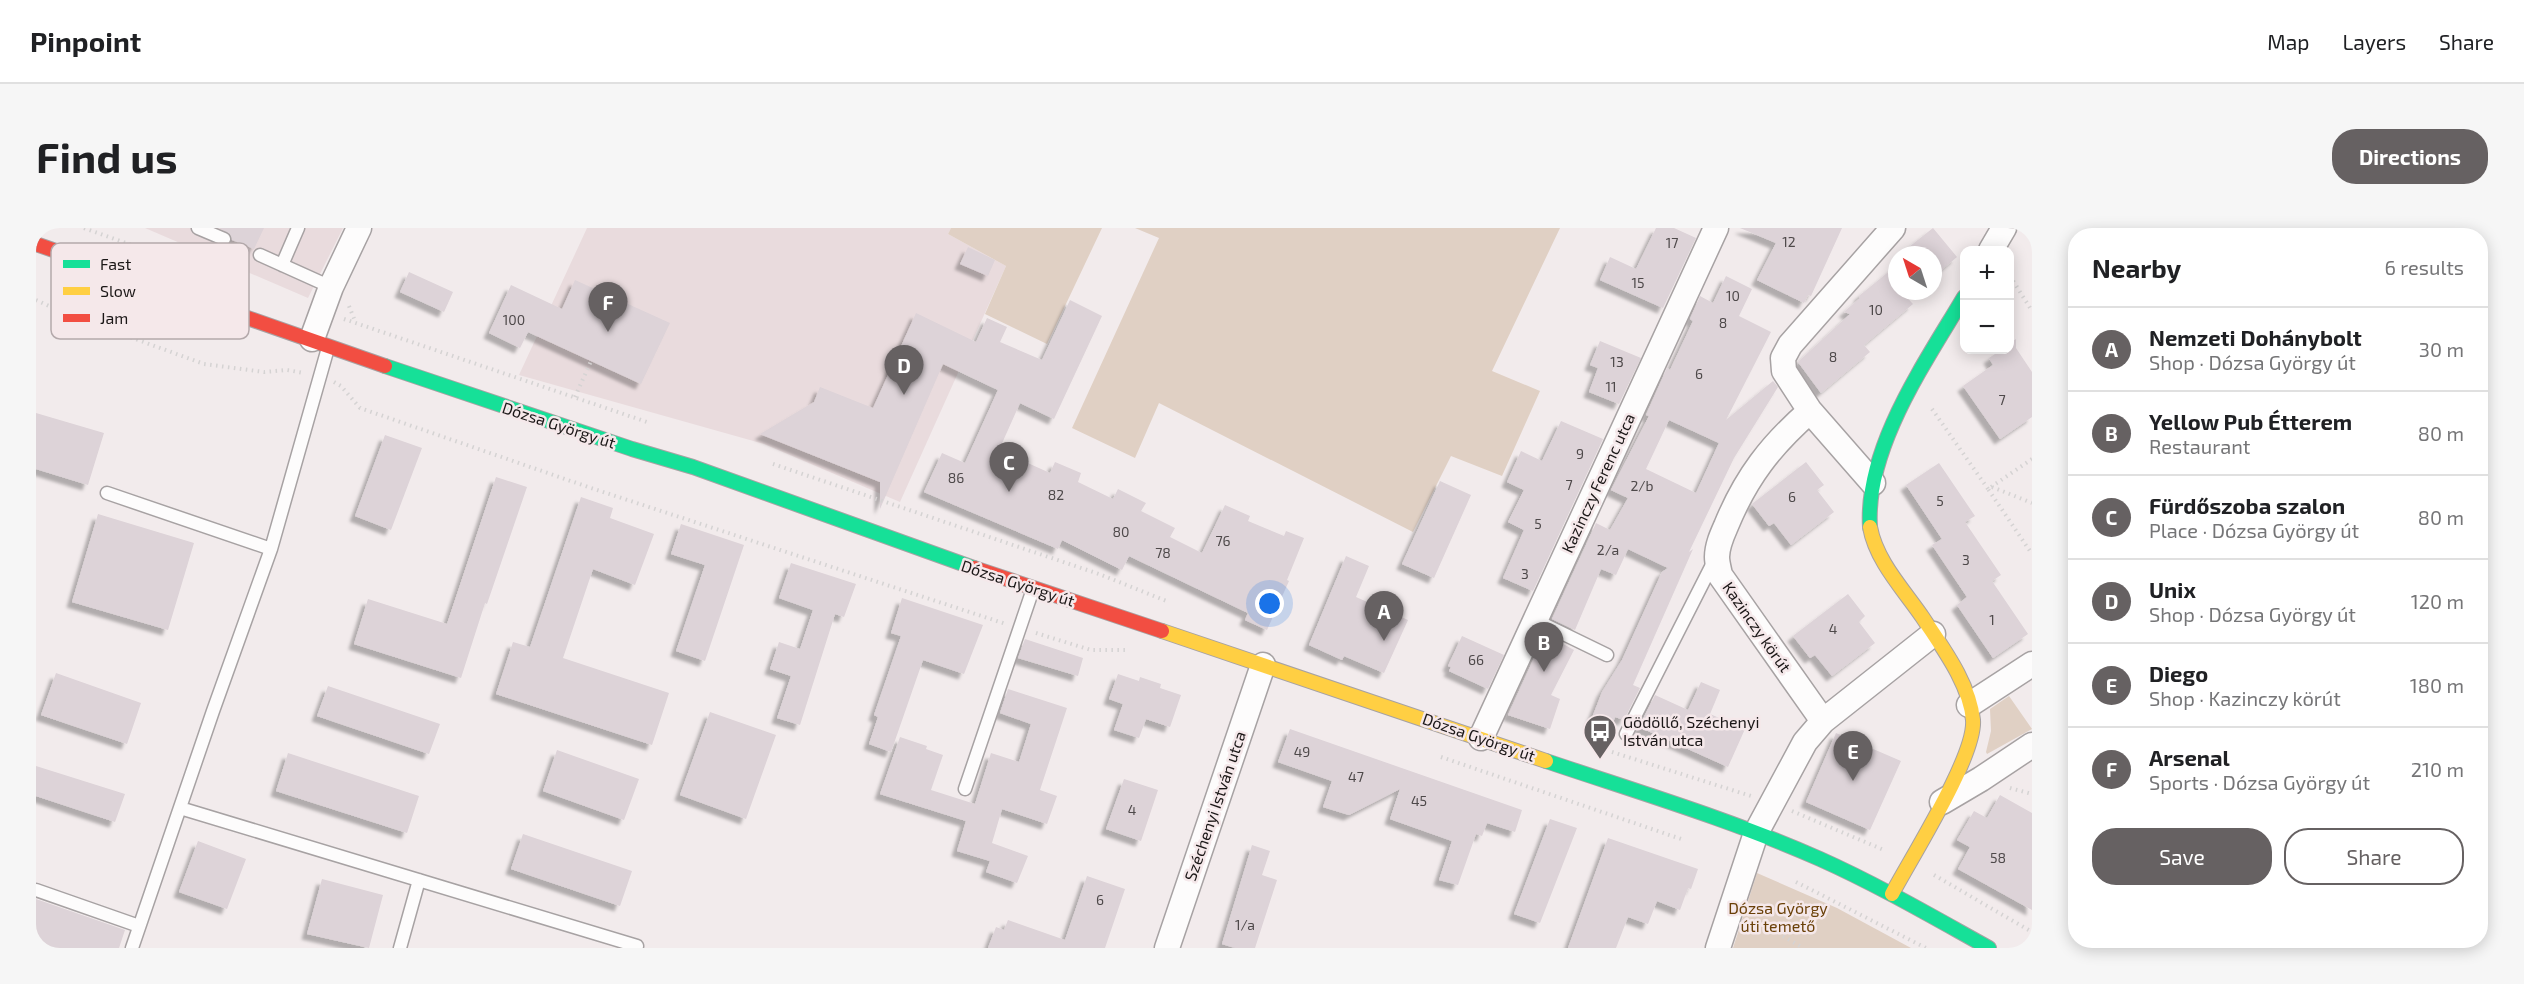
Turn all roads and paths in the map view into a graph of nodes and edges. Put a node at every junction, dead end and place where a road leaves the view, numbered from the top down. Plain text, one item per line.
1 (198, 228) edge
2 (298, 228) edge
3 (359, 228) edge
4 (1716, 228) edge
5 (1893, 228) edge
6 (2004, 228) edge
7 (224, 239) dead end
8 (45, 241) edge
9 (1993, 246) edge
10 (36, 254) edge
11 (260, 255) dead end
12 (282, 265) junction
13 (2014, 282) edge
14 (332, 287) junction
15 (36, 300) edge
16 (1963, 300) edge
17 (51, 307) edge
18 (2032, 311) edge
19 (249, 316) edge
20 (135, 339) edge
21 (321, 342) junction
22 (591, 361) dead end
23 (264, 372) dead end
24 (1915, 384) junction
25 (575, 397) dead end
26 (360, 408) dead end
27 (1810, 411) junction
28 (2032, 459) edge
29 (1873, 483) junction
30 (1990, 488) junction
31 (107, 494) dead end
32 (2032, 503) edge
33 (271, 549) junction
34 (1717, 555) junction
35 (2032, 555) edge
36 (1034, 588) junction
37 (1535, 620) junction
38 (1020, 628) junction
39 (1933, 634) junction
40 (1133, 653) dead end
41 (1607, 654) dead end
42 (2032, 664) edge
43 (1263, 665) junction
44 (1970, 705) junction
45 (1823, 721) junction
46 (1626, 734) dead end
47 (1481, 738) junction
48 (2032, 745) edge
49 (1436, 755) dead end
50 (965, 789) dead end
51 (1942, 802) junction
52 (180, 808) junction
53 (1756, 834) junction
54 (1690, 842) dead end
55 (1788, 878) dead end
56 (419, 880) junction
57 (36, 890) edge
58 (1892, 894) junction
59 (139, 926) junction
60 (1783, 936) dead end
61 (638, 946) dead end
62 (132, 948) edge
63 (400, 948) edge
64 (1167, 948) edge
65 (1718, 948) edge
66 (1803, 948) edge
67 (1926, 948) edge
68 (1989, 948) edge

1 - 7 lane
2 - 12 lane
3 - 14 street
4 - 37 street, Kazinczy Ferenc utca
5 - 27 street
6 - 9 street
8 - 10 lane
11 - 12 lane
12 - 14 lane
13 - 18 path
14 - 21 street
15 - 17 path
16 - 24 main road
19 - 21 main road, Dózsa György út
20 - 23 path
21 - 33 lane
21 - 36 main road, Dózsa György út
22 - 25 path
24 - 29 main road
24 - 30 path
26 - 38 path
27 - 29 street
27 - 34 street
28 - 30 path
29 - 39 main road
30 - 32 path
30 - 35 path
31 - 33 lane
33 - 52 lane
34 - 45 street, Kazinczy körút
34 - 46 lane
36 - 38 lane
36 - 43 main road, Dózsa György út
37 - 41 lane
37 - 47 street, Kazinczy Ferenc utca
38 - 40 path
38 - 50 lane
39 - 44 main road
39 - 45 street
42 - 44 street
43 - 47 main road, Dózsa György út
43 - 64 street, Széchenyi István utca
44 - 51 main road
45 - 53 street
47 - 53 main road, Dózsa György út
48 - 51 street
49 - 54 path
51 - 58 main road
52 - 56 lane
52 - 59 lane
53 - 58 main road, Dózsa György út
53 - 65 street
55 - 67 path
56 - 61 lane
56 - 63 lane
57 - 59 lane
58 - 68 main road, Dózsa György út
59 - 62 lane
60 - 66 path

